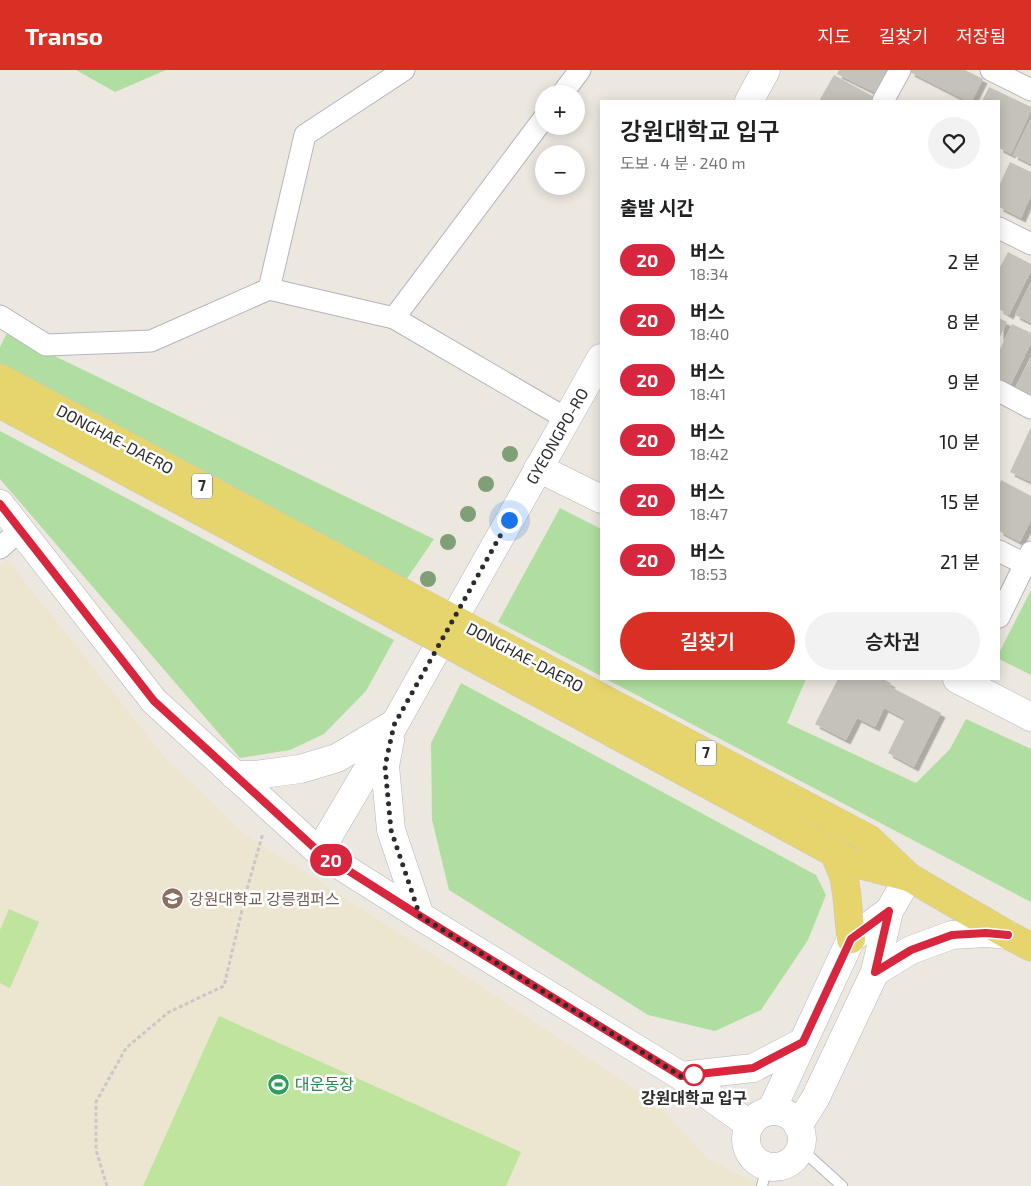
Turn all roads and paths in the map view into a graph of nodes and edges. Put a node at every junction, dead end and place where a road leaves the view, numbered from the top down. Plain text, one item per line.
1 (404, 70) edge
2 (580, 70) edge
3 (766, 70) edge
4 (900, 70) edge
5 (992, 70) edge
6 (569, 85) edge
7 (1031, 90) edge
8 (750, 100) edge
9 (884, 100) edge
10 (535, 130) edge
11 (1000, 228) edge
12 (1031, 244) edge
13 (269, 289) junction
14 (0, 316) edge
15 (394, 318) junction
16 (600, 360) edge
17 (0, 378) edge
18 (1000, 392) edge
19 (0, 404) edge
20 (1031, 408) edge
21 (567, 419) junction
22 (538, 468) junction
23 (600, 499) edge
24 (0, 504) edge
25 (20, 530) junction
26 (0, 548) edge
27 (1000, 551) edge
28 (1028, 558) edge
29 (399, 604) junction
30 (1000, 615) edge
31 (489, 652) junction
32 (964, 680) edge
33 (1031, 717) edge
34 (394, 725) junction
35 (234, 775) junction
36 (271, 808) junction
37 (319, 852) junction
38 (834, 853) junction
39 (909, 877) junction
40 (889, 911) junction
41 (420, 916) junction
42 (851, 939) junction
43 (1019, 941) edge
44 (875, 972) junction
45 (803, 1042) junction
46 (681, 1076) junction
47 (761, 1118) junction
48 (799, 1137) junction
49 (764, 1176) edge
50 (107, 1186) edge
51 (842, 1186) edge

1 - 13 street
2 - 6 street
3 - 8 street
4 - 9 street
5 - 7 street
10 - 15 street
11 - 12 street
13 - 14 street
13 - 15 street
15 - 21 street
16 - 21 street, GYEONGPO-RO
17 - 29 main road, DONGHAE-DAERO / 7
18 - 20 street
19 - 29 main road, DONGHAE-DAERO / 7
21 - 22 street, GYEONGPO-RO
22 - 23 street
22 - 34 street, GYEONGPO-RO
24 - 25 street
25 - 26 street
25 - 35 street
27 - 28 street
28 - 30 street
29 - 31 main road, DONGHAE-DAERO / 7, bridge
31 - 38 main road, DONGHAE-DAERO / 7
31 - 39 main road, DONGHAE-DAERO / 7
32 - 33 street
34 - 35 street
34 - 37 street, GYEONGPO-RO
34 - 41 street
35 - 36 street
36 - 37 street
36 - 50 path
37 - 41 street
38 - 39 main road, DONGHAE-DAERO / 7
38 - 42 main road
39 - 40 street
39 - 43 main road, DONGHAE-DAERO / 7
40 - 42 street
40 - 44 street
41 - 46 street
42 - 45 street
43 - 44 street
44 - 48 street
45 - 46 street
45 - 47 street
46 - 47 street
47 - 48 street
47 - 49 street
48 - 49 street
48 - 51 lane

